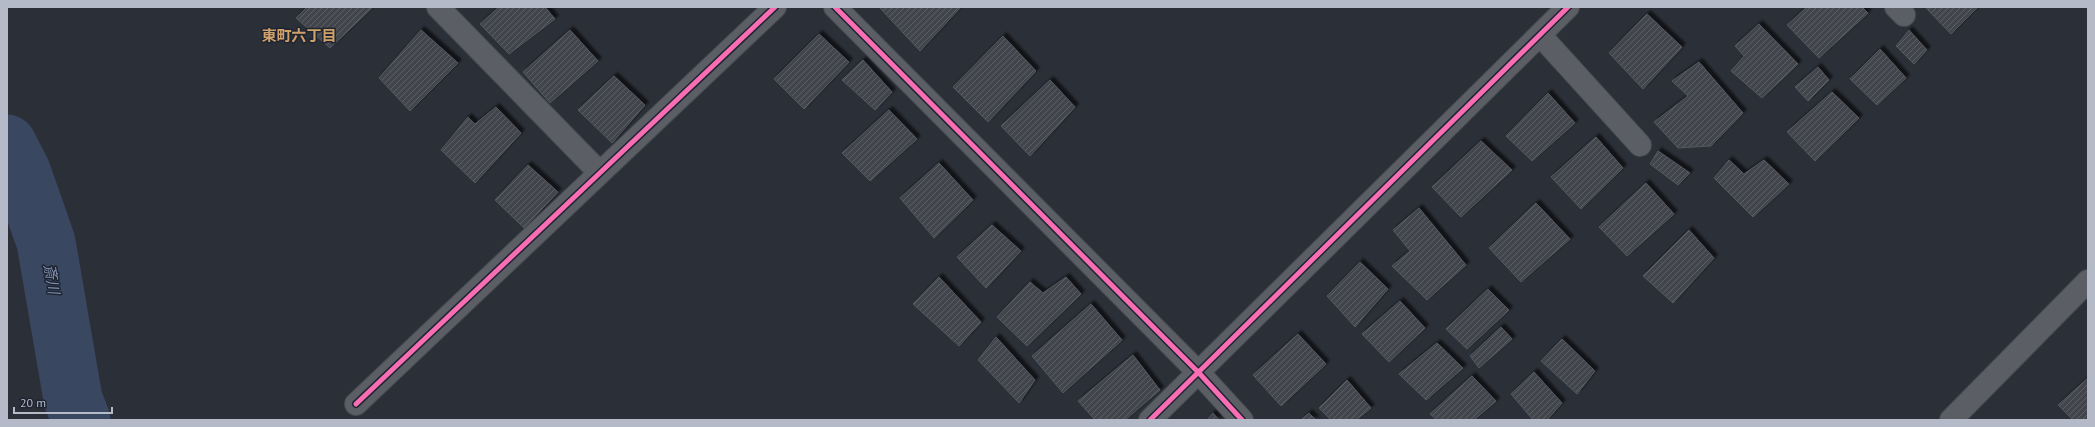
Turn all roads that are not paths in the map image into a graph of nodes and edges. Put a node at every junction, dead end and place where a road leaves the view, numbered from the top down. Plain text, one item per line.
1 (438, 7) edge
2 (775, 7) edge
3 (835, 7) edge
4 (1568, 7) edge
5 (1540, 35) junction
6 (1640, 145) dead end
7 (600, 173) junction
8 (2088, 281) edge
9 (1199, 373) junction
10 (356, 404) dead end
11 (1150, 420) edge
12 (1242, 420) edge
13 (1951, 420) edge

1 - 7 street
2 - 7 street
3 - 9 street
4 - 5 street
5 - 6 street
5 - 9 street
7 - 10 street
8 - 13 street
9 - 11 street
9 - 12 street

